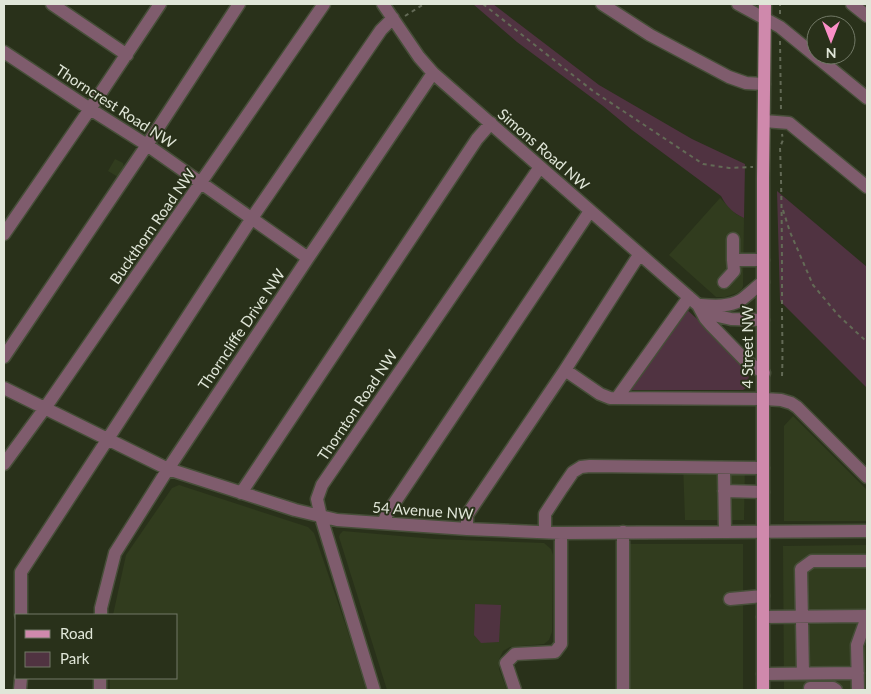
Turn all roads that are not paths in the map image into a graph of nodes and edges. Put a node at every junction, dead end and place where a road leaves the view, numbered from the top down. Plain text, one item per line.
1 (52, 4) edge
2 (160, 4) edge
3 (239, 4) edge
4 (324, 4) edge
5 (383, 4) edge
6 (602, 4) edge
7 (738, 4) edge
8 (766, 4) edge
9 (852, 4) edge
10 (867, 16) edge
11 (766, 19) junction
12 (394, 20) junction
13 (4, 52) edge
14 (127, 55) junction
15 (433, 73) junction
16 (764, 84) junction
17 (867, 98) edge
18 (90, 109) junction
19 (764, 121) junction
20 (491, 123) junction
21 (147, 145) junction
22 (540, 167) junction
23 (201, 183) junction
24 (867, 187) edge
25 (590, 211) junction
26 (252, 218) junction
27 (4, 234) edge
28 (733, 239) dead end
29 (639, 255) junction
30 (308, 258) junction
31 (733, 260) junction
32 (763, 260) junction
33 (724, 282) dead end
34 (763, 282) junction
35 (694, 301) junction
36 (763, 320) junction
37 (4, 357) edge
38 (565, 370) junction
39 (764, 373) junction
40 (4, 388) edge
41 (617, 398) junction
42 (764, 399) junction
43 (45, 408) junction
44 (108, 439) junction
45 (4, 462) edge
46 (763, 468) junction
47 (168, 469) junction
48 (724, 474) dead end
49 (867, 477) edge
50 (724, 491) junction
51 (763, 492) junction
52 (242, 493) junction
53 (321, 517) junction
54 (383, 523) junction
55 (466, 530) junction
56 (724, 531) junction
57 (763, 531) junction
58 (867, 531) edge
59 (545, 532) junction
60 (561, 532) junction
61 (623, 532) junction
62 (867, 562) edge
63 (763, 596) junction
64 (730, 599) dead end
65 (21, 614) edge
66 (101, 614) edge
67 (763, 616) junction
68 (867, 616) edge
69 (801, 617) junction
70 (858, 673) junction
71 (763, 674) junction
72 (806, 674) junction
73 (810, 689) edge
74 (374, 690) edge
75 (515, 690) edge
76 (623, 690) edge
77 (763, 690) edge
78 (836, 690) edge
79 (858, 690) edge

1 - 14 street
2 - 14 street
3 - 21 street
4 - 23 street, Buckthorn Road NW
5 - 12 street, Simons Road NW
6 - 16 street
7 - 11 street
8 - 11 main road, 4 Street NW
9 - 10 street
11 - 16 main road, 4 Street NW
11 - 17 street
12 - 15 street, Simons Road NW
12 - 26 street
13 - 18 street, Thorncrest Road NW
14 - 18 street
15 - 20 street, Simons Road NW
15 - 30 street, Thorncliffe Drive NW
16 - 19 main road, 4 Street NW
18 - 21 street, Thorncrest Road NW
18 - 27 street
19 - 24 street
19 - 32 main road, 4 Street NW
20 - 22 street, Simons Road NW
20 - 52 street
21 - 23 street, Thorncrest Road NW
21 - 37 street
22 - 25 street, Simons Road NW
22 - 53 street, Thornton Road NW
23 - 26 street, Thorncrest Road NW
23 - 43 street, Buckthorn Road NW
25 - 29 street, Simons Road NW
25 - 54 street
26 - 30 street, Thorncrest Road NW
26 - 44 street
28 - 31 street
29 - 35 street, Simons Road NW
29 - 38 street
30 - 47 street, Thorncliffe Drive NW
31 - 32 street
31 - 33 street
32 - 34 main road, 4 Street NW
34 - 35 street
34 - 36 main road, 4 Street NW
35 - 36 street, Simons Road NW
35 - 39 street, Simons Road NW
35 - 41 street
36 - 39 main road, 4 Street NW
38 - 41 street
38 - 55 street
39 - 42 main road, 4 Street NW
40 - 43 street, 54 Avenue NW
41 - 42 street
42 - 46 main road, 4 Street NW
42 - 49 street
43 - 44 street, 54 Avenue NW
43 - 45 street, Buckthorn Road NW
44 - 47 street, 54 Avenue NW
44 - 65 street
46 - 51 main road, 4 Street NW
46 - 59 street
47 - 52 street, 54 Avenue NW
47 - 66 street, Thorncliffe Drive NW
48 - 50 street
50 - 51 street
50 - 56 street
51 - 57 main road, 4 Street NW
52 - 53 street, 54 Avenue NW
53 - 54 street, 54 Avenue NW
53 - 74 street, Thornton Road NW
54 - 55 street, 54 Avenue NW
55 - 59 street, 54 Avenue NW
56 - 57 street, 54 Avenue NW
56 - 61 street, 54 Avenue NW
57 - 58 street, 54 Avenue NW
57 - 63 main road, 4 Street NW
59 - 60 street, 54 Avenue NW
60 - 61 street, 54 Avenue NW
60 - 75 street
61 - 76 street
62 - 69 street
63 - 64 street
63 - 67 main road, 4 Street NW
67 - 69 street
67 - 71 main road, 4 Street NW
68 - 69 street
68 - 70 street
69 - 72 street
70 - 72 street
70 - 79 street
71 - 72 street
71 - 77 main road, 4 Street NW
72 - 73 street
73 - 78 street

